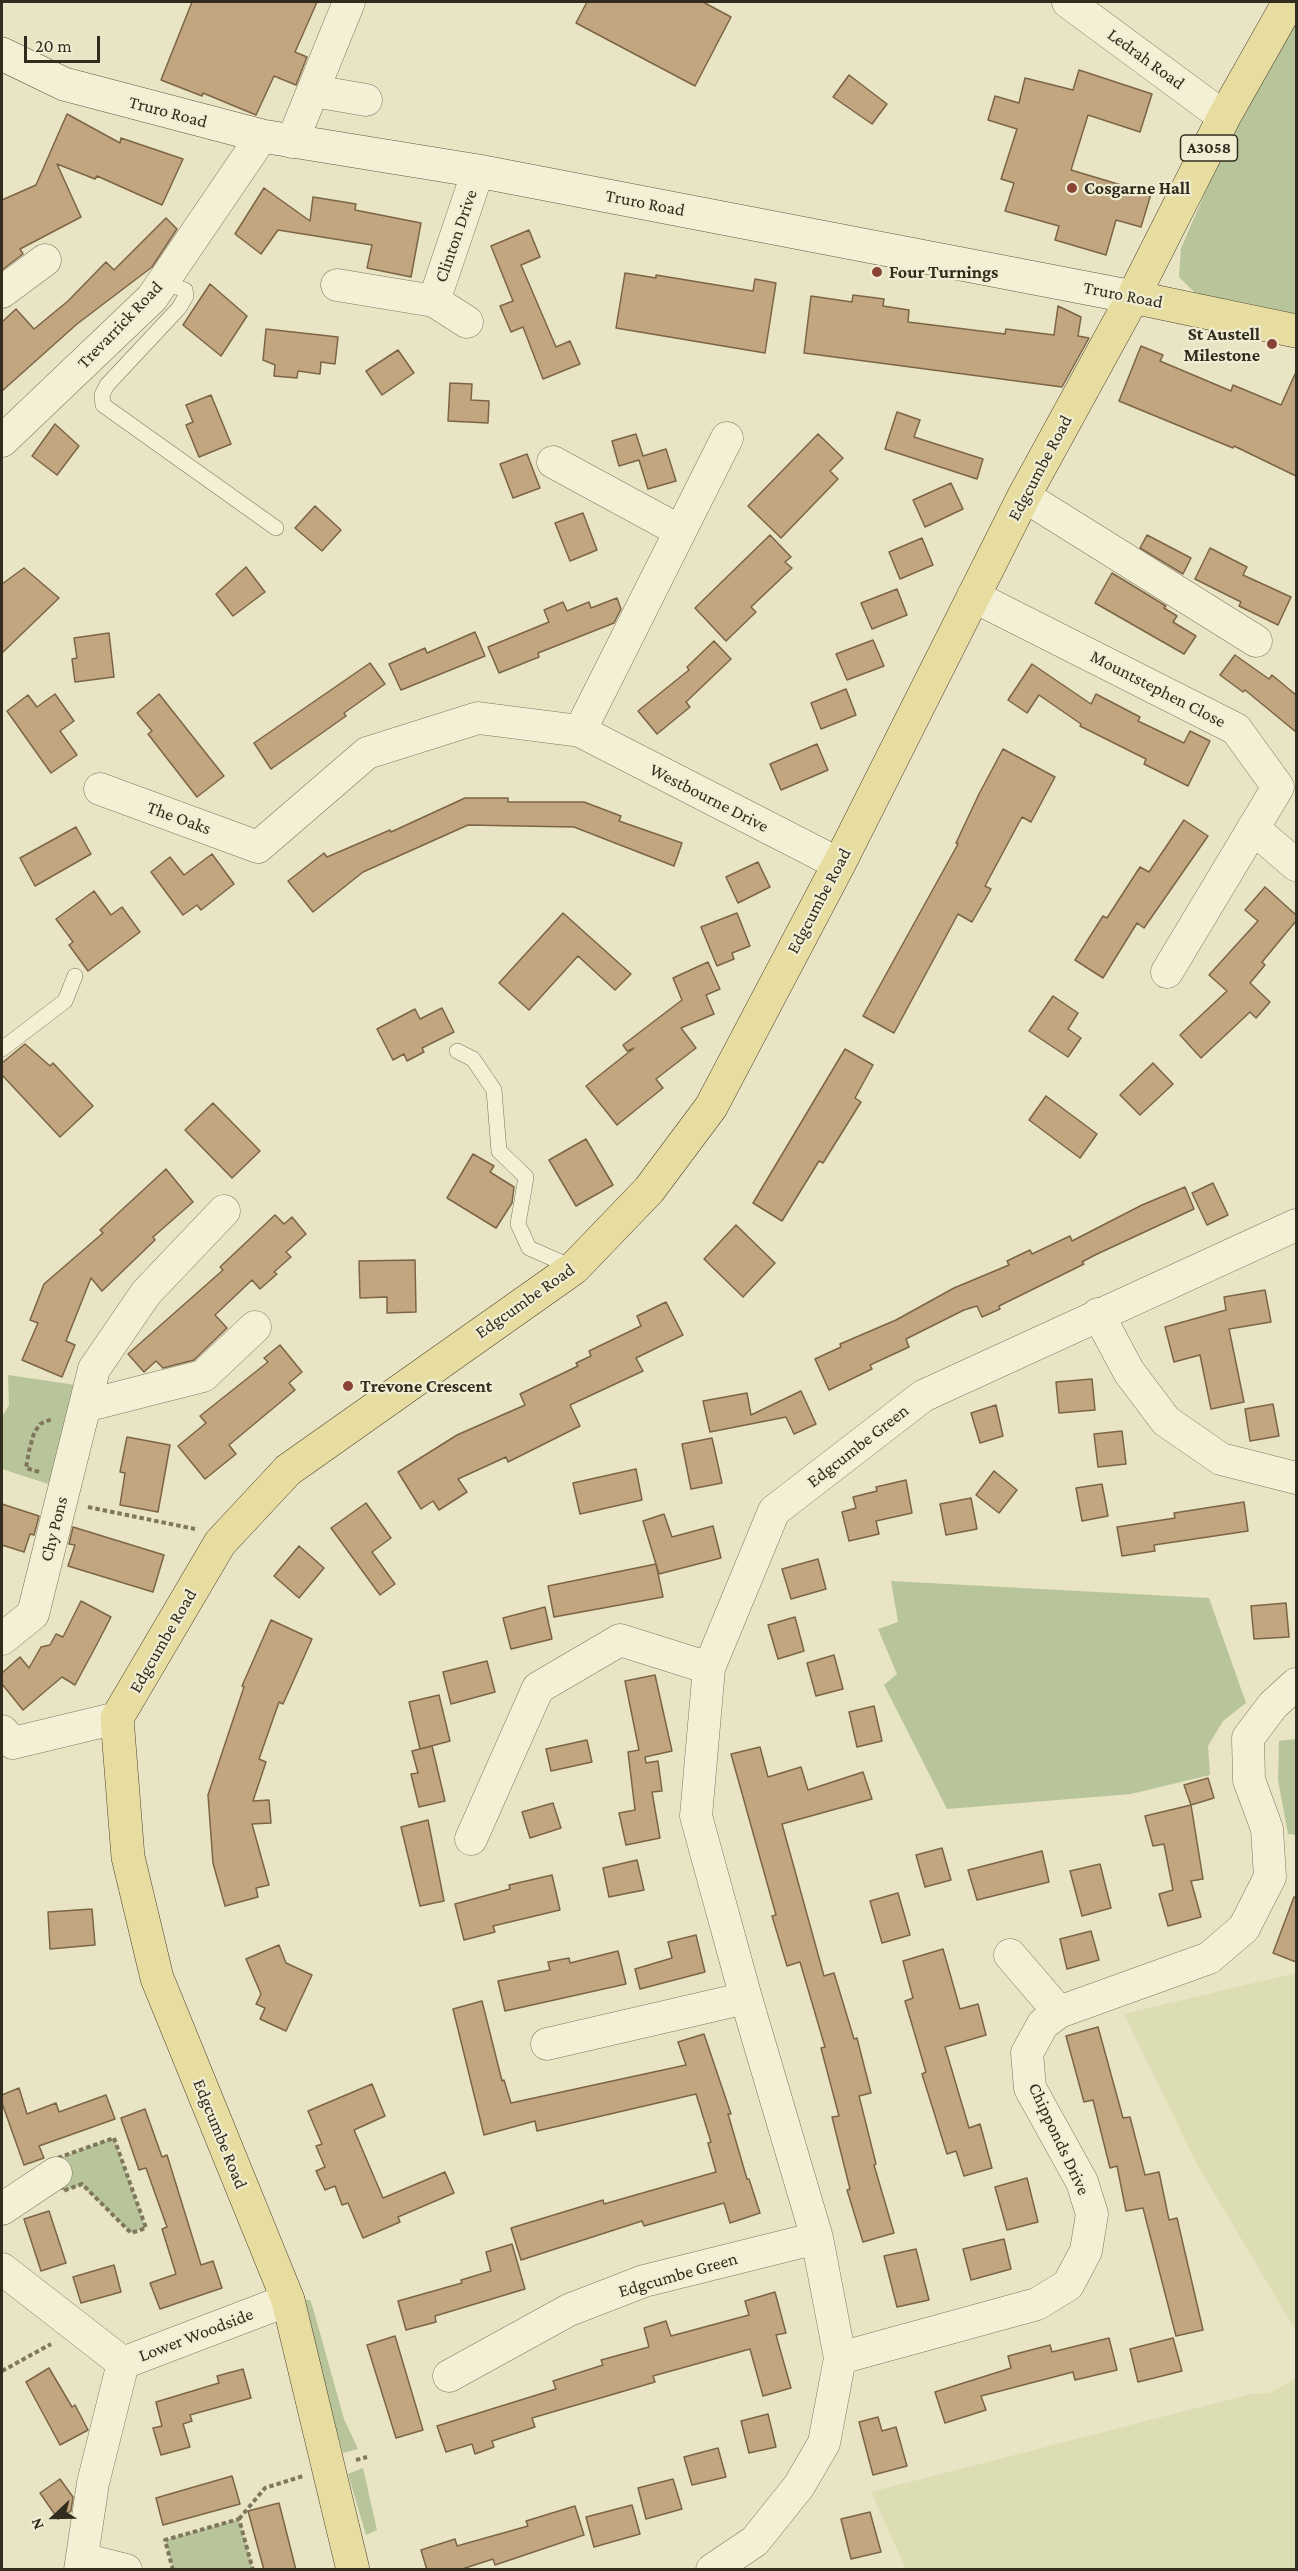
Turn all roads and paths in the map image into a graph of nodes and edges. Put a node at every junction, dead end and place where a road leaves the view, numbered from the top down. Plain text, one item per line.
1 (349, 2) edge
2 (1068, 2) edge
3 (1288, 2) edge
4 (2, 54) edge
5 (314, 91) junction
6 (366, 100) dead end
7 (1224, 117) junction
8 (277, 139) junction
9 (478, 171) junction
10 (45, 260) dead end
11 (162, 282) junction
12 (338, 285) dead end
13 (2, 292) edge
14 (1133, 297) junction
15 (434, 301) junction
16 (467, 322) dead end
17 (1296, 331) edge
18 (727, 438) dead end
19 (2, 441) edge
20 (553, 462) dead end
21 (1024, 496) junction
22 (276, 528) dead end
23 (680, 531) junction
24 (973, 596) junction
25 (1256, 641) dead end
26 (580, 731) junction
27 (100, 789) dead end
28 (1253, 828) junction
29 (258, 847) joint
30 (839, 864) junction
31 (1296, 865) edge
32 (1167, 972) dead end
33 (75, 976) dead end
34 (2, 1049) edge
35 (457, 1051) dead end
36 (224, 1211) dead end
37 (1296, 1225) edge
38 (574, 1268) junction
39 (1098, 1314) junction
40 (255, 1327) dead end
41 (85, 1406) junction
42 (1296, 1478) edge
43 (61, 1502) junction
44 (202, 1530) dead end
45 (2, 1639) edge
46 (710, 1668) junction
47 (1296, 1684) edge
48 (117, 1718) junction
49 (6, 1740) edge
50 (471, 1839) dead end
51 (1010, 1955) dead end
52 (746, 1998) junction
53 (1059, 2012) junction
54 (547, 2044) dead end
55 (56, 2172) junction
56 (2, 2210) edge
57 (817, 2238) junction
58 (2, 2269) edge
59 (288, 2300) junction
60 (78, 2328) junction
61 (840, 2358) junction
62 (123, 2363) junction
63 (2, 2371) edge
64 (449, 2376) dead end
65 (367, 2457) dead end
66 (330, 2468) junction
67 (239, 2519) junction
68 (81, 2564) edge
69 (126, 2570) edge
70 (173, 2570) edge
71 (253, 2570) edge
72 (353, 2570) edge
73 (712, 2570) edge

1 - 5 street, Trevarrick Road
2 - 7 street, Ledrah Road
3 - 7 main road, Edgcumbe Road / A3058
4 - 8 main road, Truro Road
5 - 6 street
5 - 8 street, Trevarrick Road
7 - 14 main road, Edgcumbe Road / A3058
8 - 9 main road, Truro Road
8 - 11 street, Trevarrick Road
9 - 14 main road, Truro Road
9 - 15 street, Clinton Drive
10 - 13 street
11 - 19 street, Trevarrick Road
11 - 22 lane
12 - 15 street, Clinton Drive
14 - 17 main road, Truro Road
14 - 21 main road, Edgcumbe Road / A3058
15 - 16 street, Clinton Drive
18 - 23 street
20 - 23 street
21 - 24 main road, Edgcumbe Road / A3058
21 - 25 street
23 - 26 street
24 - 28 street, Mountstephen Close
24 - 30 main road, Edgcumbe Road / A3058
26 - 29 street, Westbourne Drive
26 - 30 street, Westbourne Drive
27 - 29 street, The Oaks
28 - 31 street
28 - 32 street, Mountstephen Close
30 - 38 main road, Edgcumbe Road / A3058
33 - 34 lane
35 - 38 lane
36 - 41 street, Chy Pons
37 - 39 street, Edgcumbe Green
38 - 48 main road, Edgcumbe Road / A3058
39 - 42 street
39 - 46 street, Edgcumbe Green
40 - 41 street
41 - 43 street, Chy Pons
43 - 44 path
43 - 45 street, Chy Pons
46 - 50 street
46 - 52 street, Edgcumbe Green
47 - 53 street, Chipponds Drive
48 - 49 street
48 - 59 main road, Edgcumbe Road
51 - 53 street
52 - 54 street
52 - 57 street, Edgcumbe Green
53 - 61 street, Chipponds Drive
55 - 55 path
55 - 56 street
57 - 61 street, Edgcumbe Green
57 - 64 street, Edgcumbe Green
58 - 60 street
59 - 62 street, Lower Woodside
59 - 66 main road, Edgcumbe Road
60 - 62 street
60 - 63 path
61 - 73 street, Edgcumbe Green
62 - 68 street, Lower Woodside
65 - 66 path
66 - 67 path
66 - 72 main road, Edgcumbe Road
67 - 70 path
67 - 71 path
68 - 69 street, Lower Woodside

